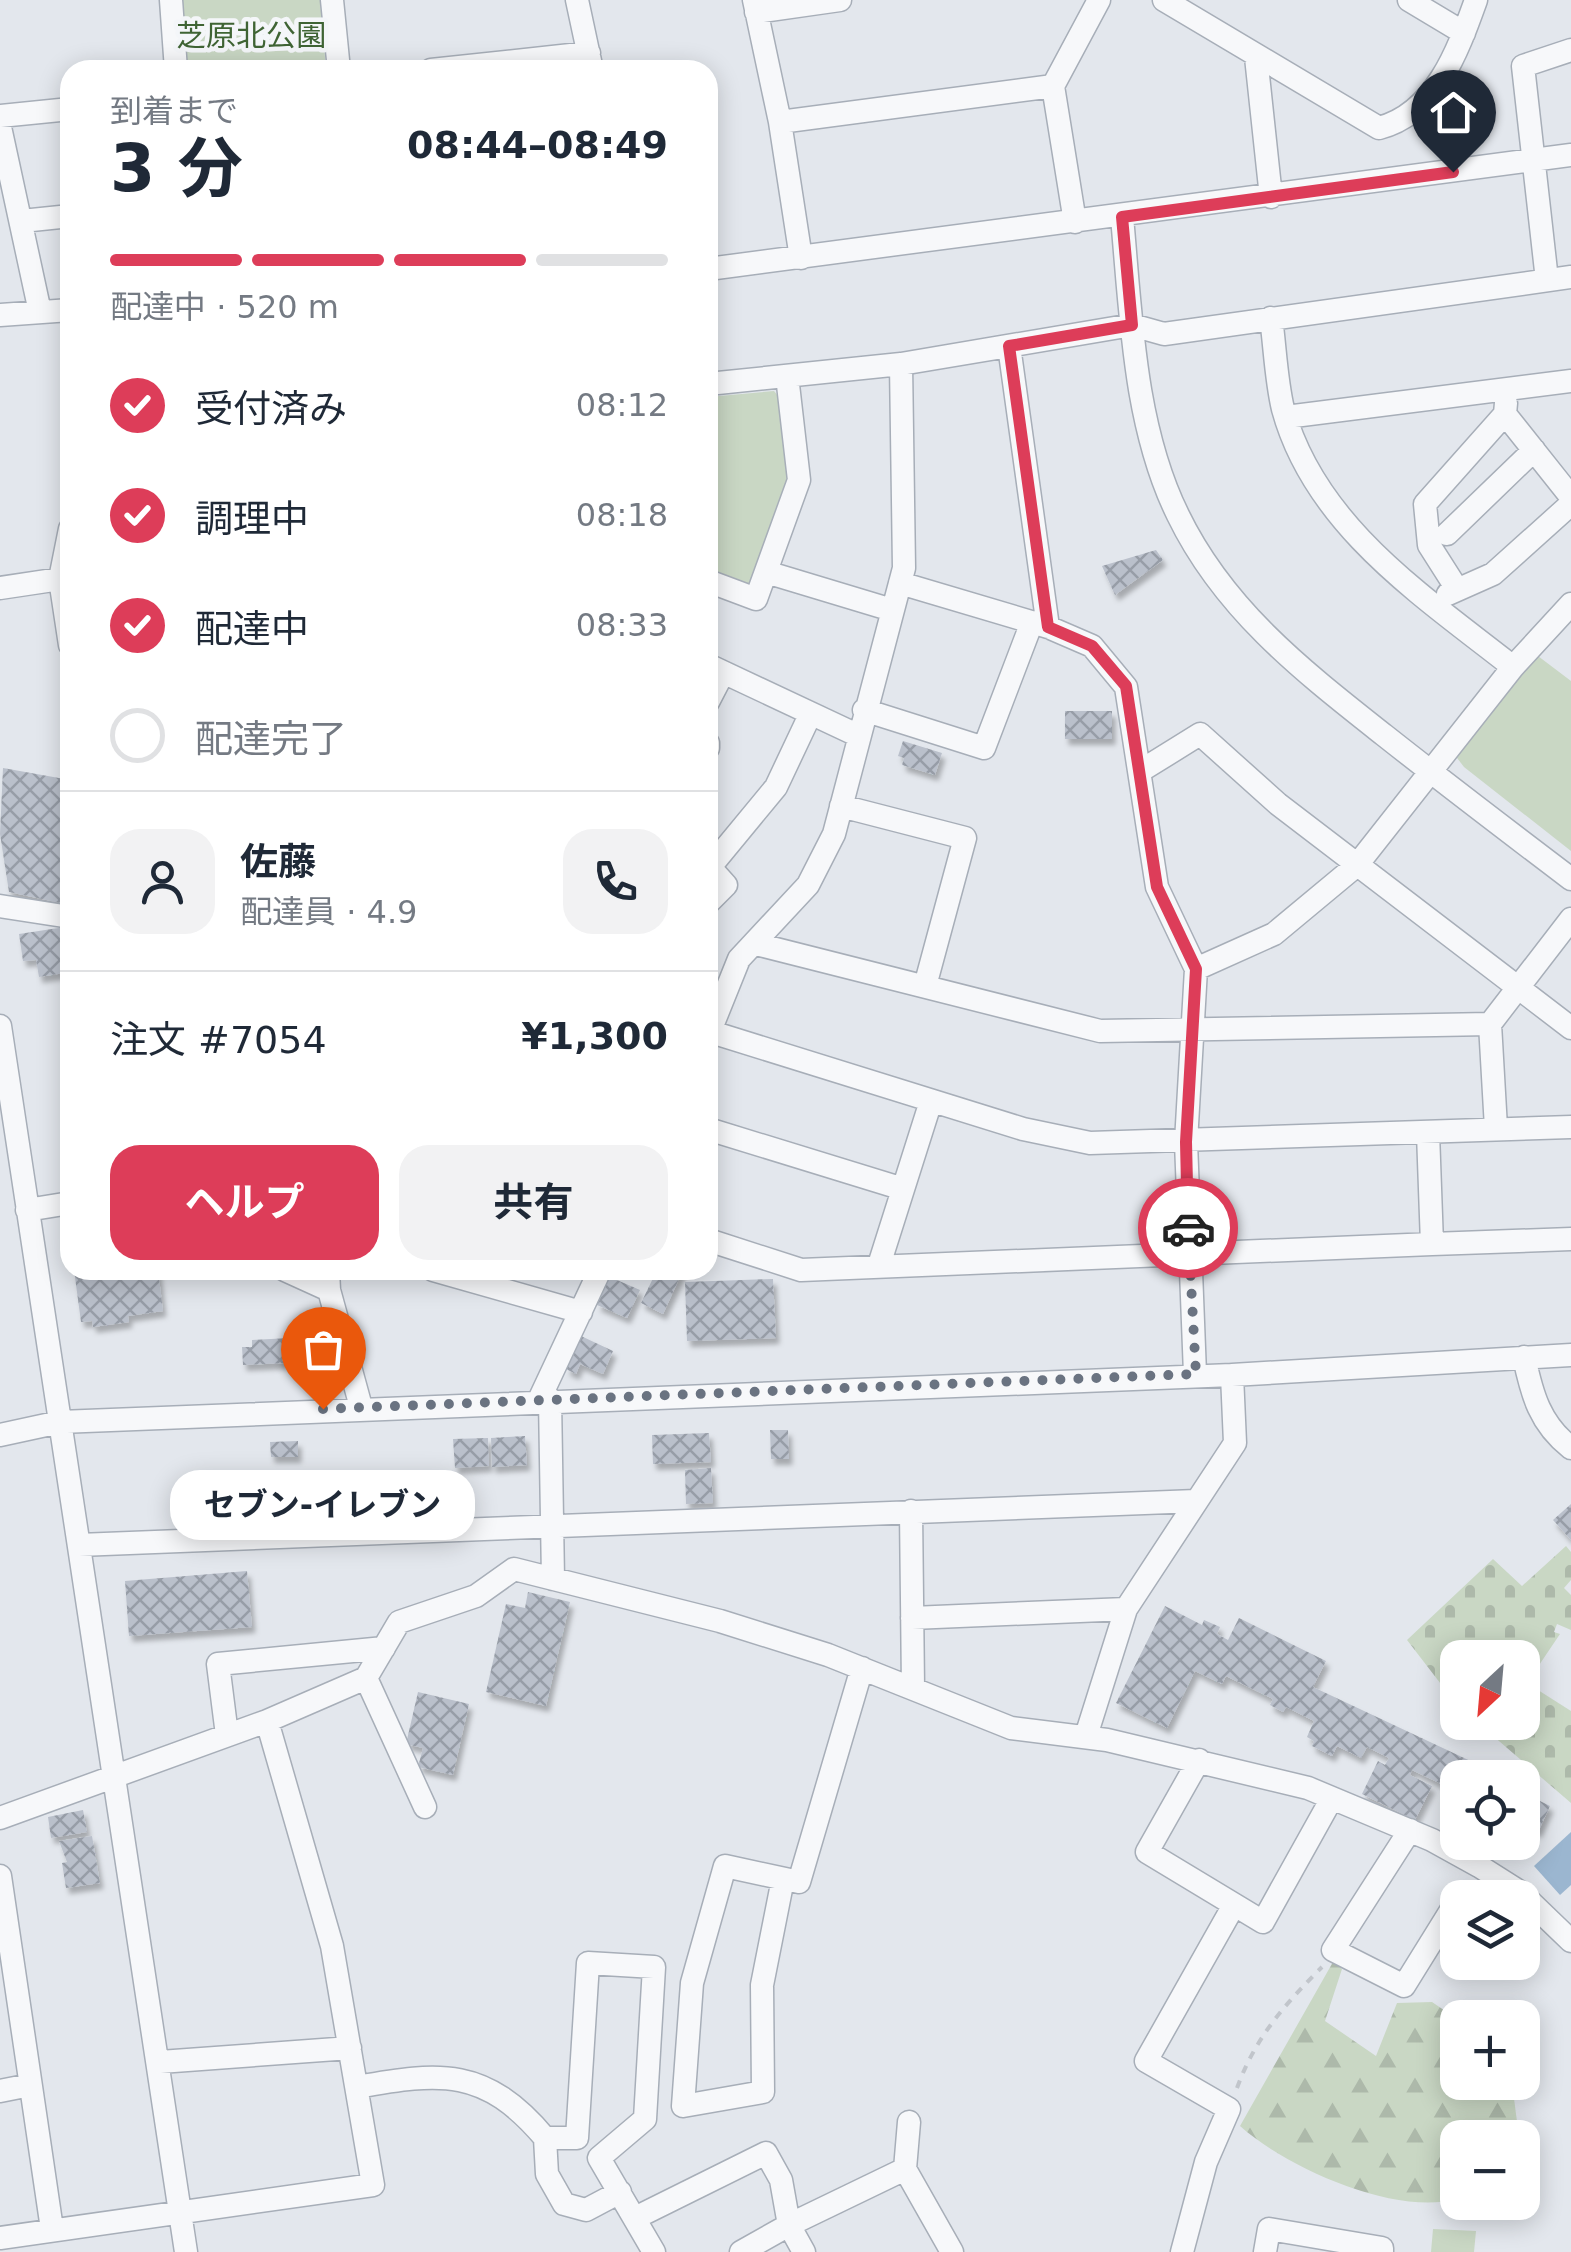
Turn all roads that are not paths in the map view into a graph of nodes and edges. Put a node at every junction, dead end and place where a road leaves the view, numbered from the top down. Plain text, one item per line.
1 (171, 0) edge
2 (332, 0) edge
3 (577, 0) edge
4 (840, 0) edge
5 (1099, 0) edge
6 (1164, 0) edge
7 (1409, 0) edge
8 (1476, 0) edge
9 (755, 6) edge
10 (1464, 33) junction
11 (1571, 50) edge
12 (1256, 56) junction
13 (175, 60) edge
14 (338, 60) edge
15 (590, 60) edge
16 (1054, 86) junction
17 (60, 109) edge
18 (0, 116) edge
19 (780, 122) junction
20 (0, 126) edge
21 (1571, 154) edge
22 (1531, 160) junction
23 (1271, 197) junction
24 (60, 217) edge
25 (1122, 217) junction
26 (22, 221) junction
27 (1074, 222) junction
28 (802, 258) junction
29 (718, 268) edge
30 (1571, 277) edge
31 (1547, 280) junction
32 (60, 311) edge
33 (40, 312) junction
34 (0, 315) edge
35 (1271, 318) junction
36 (1132, 325) junction
37 (1009, 346) junction
38 (900, 364) junction
39 (788, 376) junction
40 (1571, 381) edge
41 (718, 383) edge
42 (1508, 388) junction
43 (1506, 414) junction
44 (1286, 416) junction
45 (1534, 450) junction
46 (1571, 500) edge
47 (1447, 534) dead end
48 (766, 572) junction
49 (60, 581) edge
50 (900, 583) junction
51 (718, 585) edge
52 (0, 588) edge
53 (1457, 589) junction
54 (1431, 603) junction
55 (1571, 604) edge
56 (892, 610) junction
57 (1040, 625) junction
58 (1513, 667) junction
59 (718, 670) edge
60 (864, 710) junction
61 (810, 715) junction
62 (858, 736) junction
63 (1142, 770) junction
64 (1430, 771) junction
65 (841, 806) junction
66 (718, 855) edge
67 (1357, 865) junction
68 (1571, 880) edge
69 (0, 906) edge
70 (60, 915) edge
71 (1571, 919) edge
72 (756, 944) junction
73 (1196, 969) junction
74 (924, 986) junction
75 (1517, 988) junction
76 (718, 1010) edge
77 (1490, 1024) junction
78 (0, 1026) edge
79 (1571, 1028) edge
80 (1192, 1032) junction
81 (718, 1036) edge
82 (931, 1101) junction
83 (7, 1127) edge
84 (1571, 1127) edge
85 (1496, 1128) junction
86 (1428, 1132) junction
87 (718, 1133) edge
88 (1186, 1142) junction
89 (900, 1188) junction
90 (60, 1205) edge
91 (27, 1210) junction
92 (1571, 1239) edge
93 (718, 1243) edge
94 (1432, 1244) junction
95 (1189, 1254) junction
96 (879, 1265) junction
97 (329, 1280) edge
98 (468, 1280) edge
99 (595, 1280) edge
100 (580, 1312) junction
101 (1571, 1355) edge
102 (1524, 1358) junction
103 (1196, 1374) junction
104 (1232, 1375) junction
105 (544, 1400) junction
106 (360, 1407) junction
107 (60, 1422) junction
108 (0, 1434) edge
109 (1571, 1448) edge
110 (1196, 1501) junction
111 (911, 1510) junction
112 (554, 1524) junction
113 (79, 1545) junction
114 (553, 1579) junction
115 (1126, 1609) junction
116 (912, 1618) junction
117 (384, 1648) junction
118 (862, 1668) junction
119 (366, 1678) junction
120 (913, 1687) junction
121 (268, 1721) junction
122 (227, 1735) junction
123 (1086, 1736) junction
124 (1199, 1760) junction
125 (116, 1776) junction
126 (1332, 1798) junction
127 (425, 1807) dead end
128 (0, 1818) edge
129 (1410, 1830) junction
130 (1479, 1866) junction
131 (0, 1876) edge
132 (783, 1879) junction
133 (1470, 1880) edge
134 (1234, 1905) junction
135 (1566, 1925) edge
136 (1440, 1927) edge
137 (8, 1987) edge
138 (350, 2048) junction
139 (160, 2062) junction
140 (30, 2085) junction
141 (357, 2087) junction
142 (0, 2091) edge
143 (909, 2122) dead end
144 (545, 2138) junction
145 (905, 2170) junction
146 (620, 2192) junction
147 (183, 2209) junction
148 (637, 2217) junction
149 (789, 2225) junction
150 (49, 2237) edge
151 (0, 2238) edge
152 (186, 2252) edge
153 (654, 2252) edge
154 (741, 2252) edge
155 (804, 2252) edge
156 (952, 2252) edge
157 (1182, 2252) edge
158 (1265, 2252) edge
159 (1382, 2252) edge

1 - 13 street
2 - 14 street
3 - 15 street
4 - 9 street
5 - 16 street
6 - 12 street
7 - 10 street
8 - 10 street
9 - 19 street
10 - 12 street
11 - 22 street
12 - 23 street
16 - 19 street
16 - 27 street
17 - 18 street
19 - 28 street
20 - 26 street
21 - 22 street
22 - 23 street
22 - 31 street
23 - 25 street
24 - 26 street
25 - 27 street
25 - 36 street
26 - 33 street
27 - 28 street
28 - 29 street
30 - 31 street
31 - 35 street
32 - 33 street
33 - 34 street
35 - 36 street
35 - 44 street
36 - 37 street
36 - 64 street
37 - 38 street
37 - 57 street
38 - 39 street
38 - 50 street
39 - 41 street
39 - 48 street
40 - 42 street
42 - 43 street
42 - 44 street
43 - 45 street
43 - 53 street
44 - 54 street
45 - 46 street
45 - 47 street
46 - 53 street
48 - 51 street
48 - 56 street
49 - 52 street
50 - 56 street
50 - 57 street
53 - 54 street
54 - 58 street
55 - 58 street
56 - 60 street
57 - 60 street
57 - 63 street
58 - 64 street
59 - 61 street
60 - 62 street
61 - 62 street
61 - 66 street
62 - 65 street
63 - 67 street
63 - 73 street
64 - 67 street
64 - 68 street
65 - 72 street
65 - 74 street
67 - 73 street
67 - 75 street
69 - 70 street
71 - 75 street
72 - 74 street
72 - 76 street
73 - 80 street
74 - 80 street
75 - 77 street
75 - 79 street
77 - 80 street
77 - 85 street
78 - 83 street
80 - 88 street
81 - 82 street
82 - 88 street
82 - 89 street
83 - 91 street
84 - 85 street
85 - 86 street
86 - 88 street
86 - 94 street
87 - 89 street
88 - 95 street
89 - 96 street
90 - 91 street
91 - 107 street
92 - 94 street
93 - 96 street
94 - 95 street
95 - 96 street
95 - 103 street
97 - 106 street
98 - 100 street
99 - 100 street
100 - 105 street
101 - 102 street
102 - 104 street
102 - 109 street
103 - 104 street
103 - 105 street
104 - 110 street
105 - 106 street
105 - 112 street
106 - 107 street
107 - 108 street
107 - 113 street
110 - 111 street
110 - 115 street
111 - 112 street
111 - 116 street
112 - 113 street
112 - 114 street
113 - 125 street
114 - 117 street
114 - 118 street
115 - 116 street
115 - 123 street
116 - 120 street
117 - 119 street
117 - 122 street
118 - 120 street
118 - 132 street
119 - 121 street
119 - 127 street
120 - 123 street
121 - 122 street
121 - 138 street
122 - 125 street
123 - 124 street
124 - 126 street
124 - 134 street
125 - 128 street
125 - 139 street
126 - 129 street
126 - 134 street
129 - 130 street
129 - 136 street
130 - 133 street
130 - 135 street
131 - 137 street
132 - 132 street
134 - 157 street
137 - 140 street
138 - 139 street
138 - 141 street
139 - 147 street
140 - 142 street
140 - 150 street
141 - 144 street
141 - 147 street
143 - 145 street
144 - 146 street
144 - 146 street
145 - 149 street
145 - 156 street
146 - 148 street
147 - 150 street
147 - 152 street
148 - 149 street
148 - 153 street
149 - 154 street
149 - 155 street
150 - 151 street
158 - 159 street

